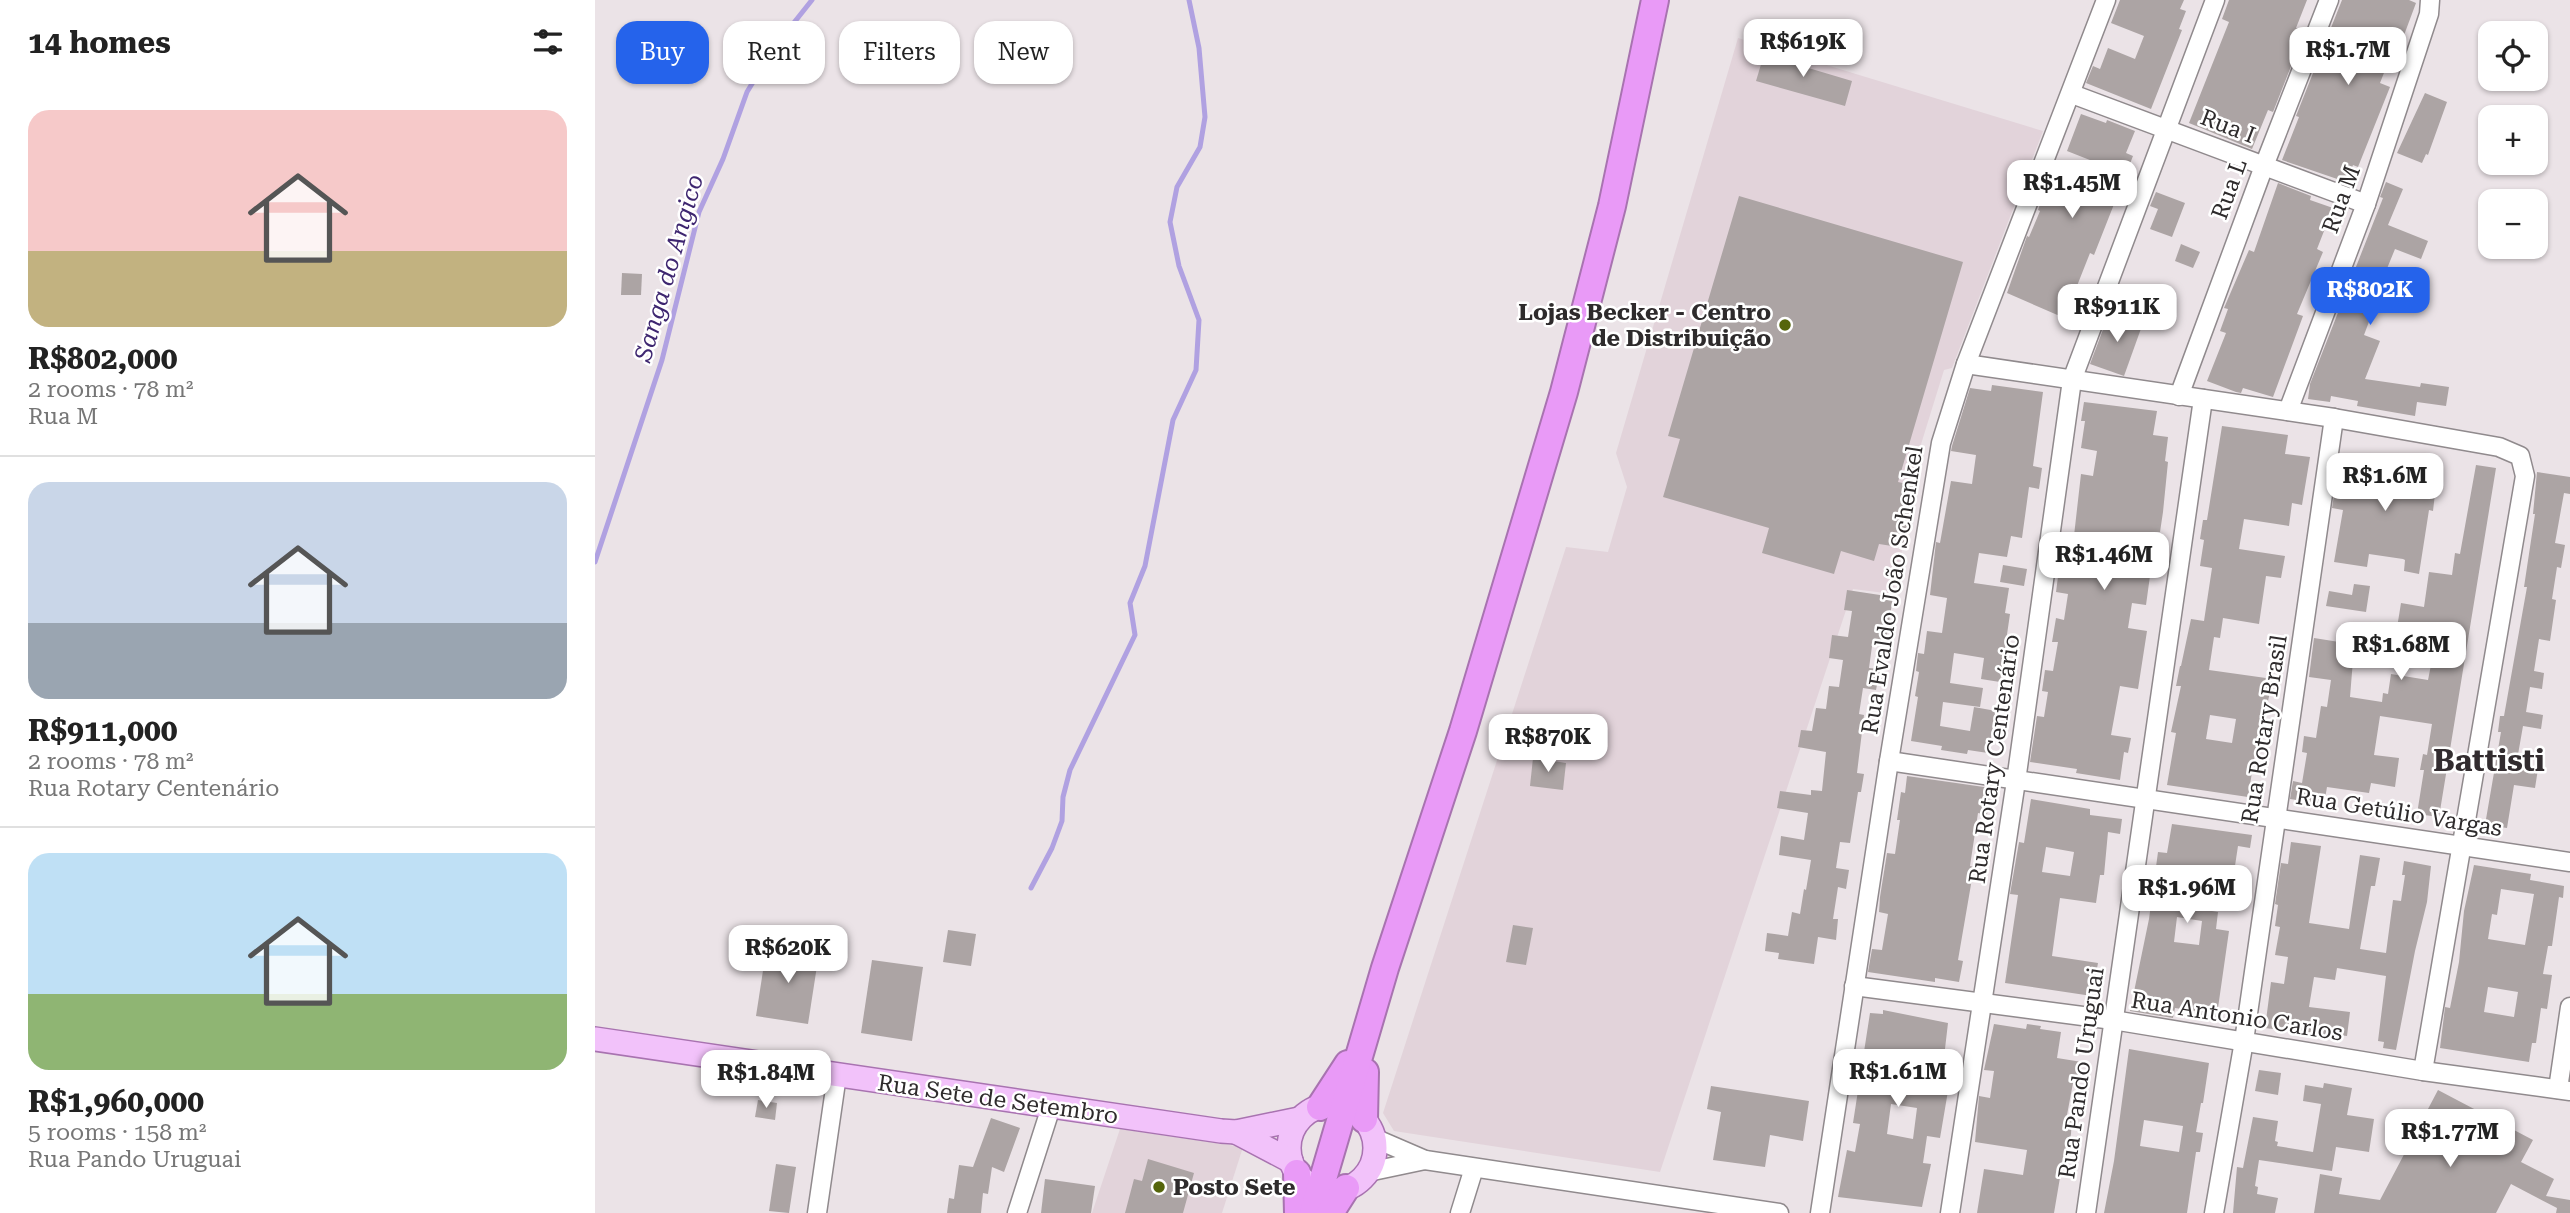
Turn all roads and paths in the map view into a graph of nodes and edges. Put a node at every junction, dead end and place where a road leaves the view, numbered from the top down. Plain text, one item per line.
1 (1655, 0) edge
2 (2106, 0) edge
3 (2215, 0) edge
4 (2329, 0) edge
5 (2430, 0) edge
6 (2072, 94) junction
7 (2166, 129) junction
8 (2264, 166) junction
9 (2366, 204) junction
10 (1966, 364) junction
11 (2072, 380) junction
12 (2179, 396) junction
13 (2203, 399) junction
14 (2288, 411) junction
15 (2334, 418) junction
16 (1889, 761) junction
17 (2016, 780) junction
18 (2144, 799) junction
19 (2275, 817) junction
20 (2461, 846) junction
21 (2570, 863) edge
22 (1854, 986) junction
23 (1982, 1002) junction
24 (2570, 1007) edge
25 (2113, 1020) junction
26 (595, 1039) edge
27 (2244, 1041) junction
28 (2423, 1071) junction
29 (837, 1075) junction
30 (2564, 1090) edge
31 (1051, 1107) junction
32 (1340, 1118) junction
33 (1236, 1132) junction
34 (1425, 1160) junction
35 (1294, 1167) junction
36 (1474, 1168) junction
37 (1367, 1172) junction
38 (1346, 1188) joint
39 (1321, 1205) edge
40 (1769, 1212) edge
41 (817, 1213) edge
42 (1017, 1213) edge
43 (1298, 1213) edge
44 (1460, 1213) edge
45 (1820, 1213) edge
46 (1950, 1213) edge
47 (2086, 1213) edge
48 (2214, 1213) edge

1 - 32 highway
2 - 6 street, Rua Evaldo João Schenkel
3 - 7 street, Rua Rotary Centenário
4 - 8 street, Rua L
5 - 9 street, Rua M
6 - 7 street, Rua I
6 - 10 street, Rua Evaldo João Schenkel
7 - 8 street, Rua I
7 - 11 street, Rua Rotary Centenário
8 - 9 street, Rua I
8 - 12 street, Rua L
9 - 14 street, Rua M
10 - 11 street
10 - 16 street, Rua Evaldo João Schenkel
11 - 12 street
11 - 17 street, Rua Rotary Centenário
12 - 13 street
13 - 14 street
13 - 18 street, Rua Pando Uruguai
14 - 15 street
15 - 19 street, Rua Rotary Brasil
15 - 20 street
16 - 17 street, Rua Getúlio Vargas
16 - 22 street, Rua Evaldo João Schenkel
17 - 18 street, Rua Getúlio Vargas
17 - 23 street, Rua Rotary Centenário
18 - 19 street, Rua Getúlio Vargas
18 - 25 street, Rua Pando Uruguai
19 - 20 street, Rua Getúlio Vargas
19 - 27 street, Rua Rotary Brasil
20 - 21 street, Rua Getúlio Vargas
20 - 28 street
22 - 23 street, Rua Antonio Carlos
22 - 45 street, Rua Evaldo João Schenkel
23 - 25 street, Rua Antonio Carlos
23 - 46 street, Rua Rotary Centenário
24 - 30 street
25 - 27 street, Rua Antonio Carlos
25 - 47 street, Rua Pando Uruguai
26 - 29 main road, Rua Sete de Setembro
27 - 28 street, Rua Antonio Carlos
27 - 48 street, Rua Rotary Brasil
28 - 30 street, Rua Antonio Carlos
29 - 31 main road, Rua Sete de Setembro
29 - 41 street
31 - 33 main road, Rua Sete de Setembro
31 - 42 street
32 - 33 main road, Rua Sete de Setembro
32 - 34 street
32 - 35 main road
32 - 37 main road
32 - 39 highway
33 - 35 main road, Rua Sete de Setembro
34 - 36 street
34 - 37 street
35 - 39 main road, Rua Sete de Setembro
35 - 43 highway
36 - 40 street
36 - 44 street
37 - 38 main road
38 - 39 highway

